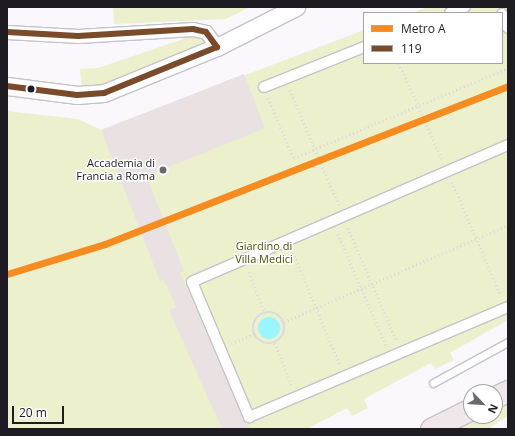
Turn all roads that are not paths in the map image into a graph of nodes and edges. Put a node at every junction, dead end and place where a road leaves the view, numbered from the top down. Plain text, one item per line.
1 (296, 7) edge
2 (465, 7) edge
3 (452, 12) edge
4 (503, 16) edge
5 (508, 28) edge
6 (7, 32) edge
7 (217, 47) junction
8 (363, 47) edge
9 (7, 86) edge
10 (264, 87) road end
11 (508, 145) edge
12 (508, 307) edge
13 (508, 342) edge
14 (433, 383) dead end
15 (463, 413) edge
16 (431, 429) edge

1 - 7 street
2 - 3 street
4 - 5 street
6 - 7 street
7 - 9 street
8 - 10 street
11 - 12 street
13 - 14 lane
15 - 16 main road

